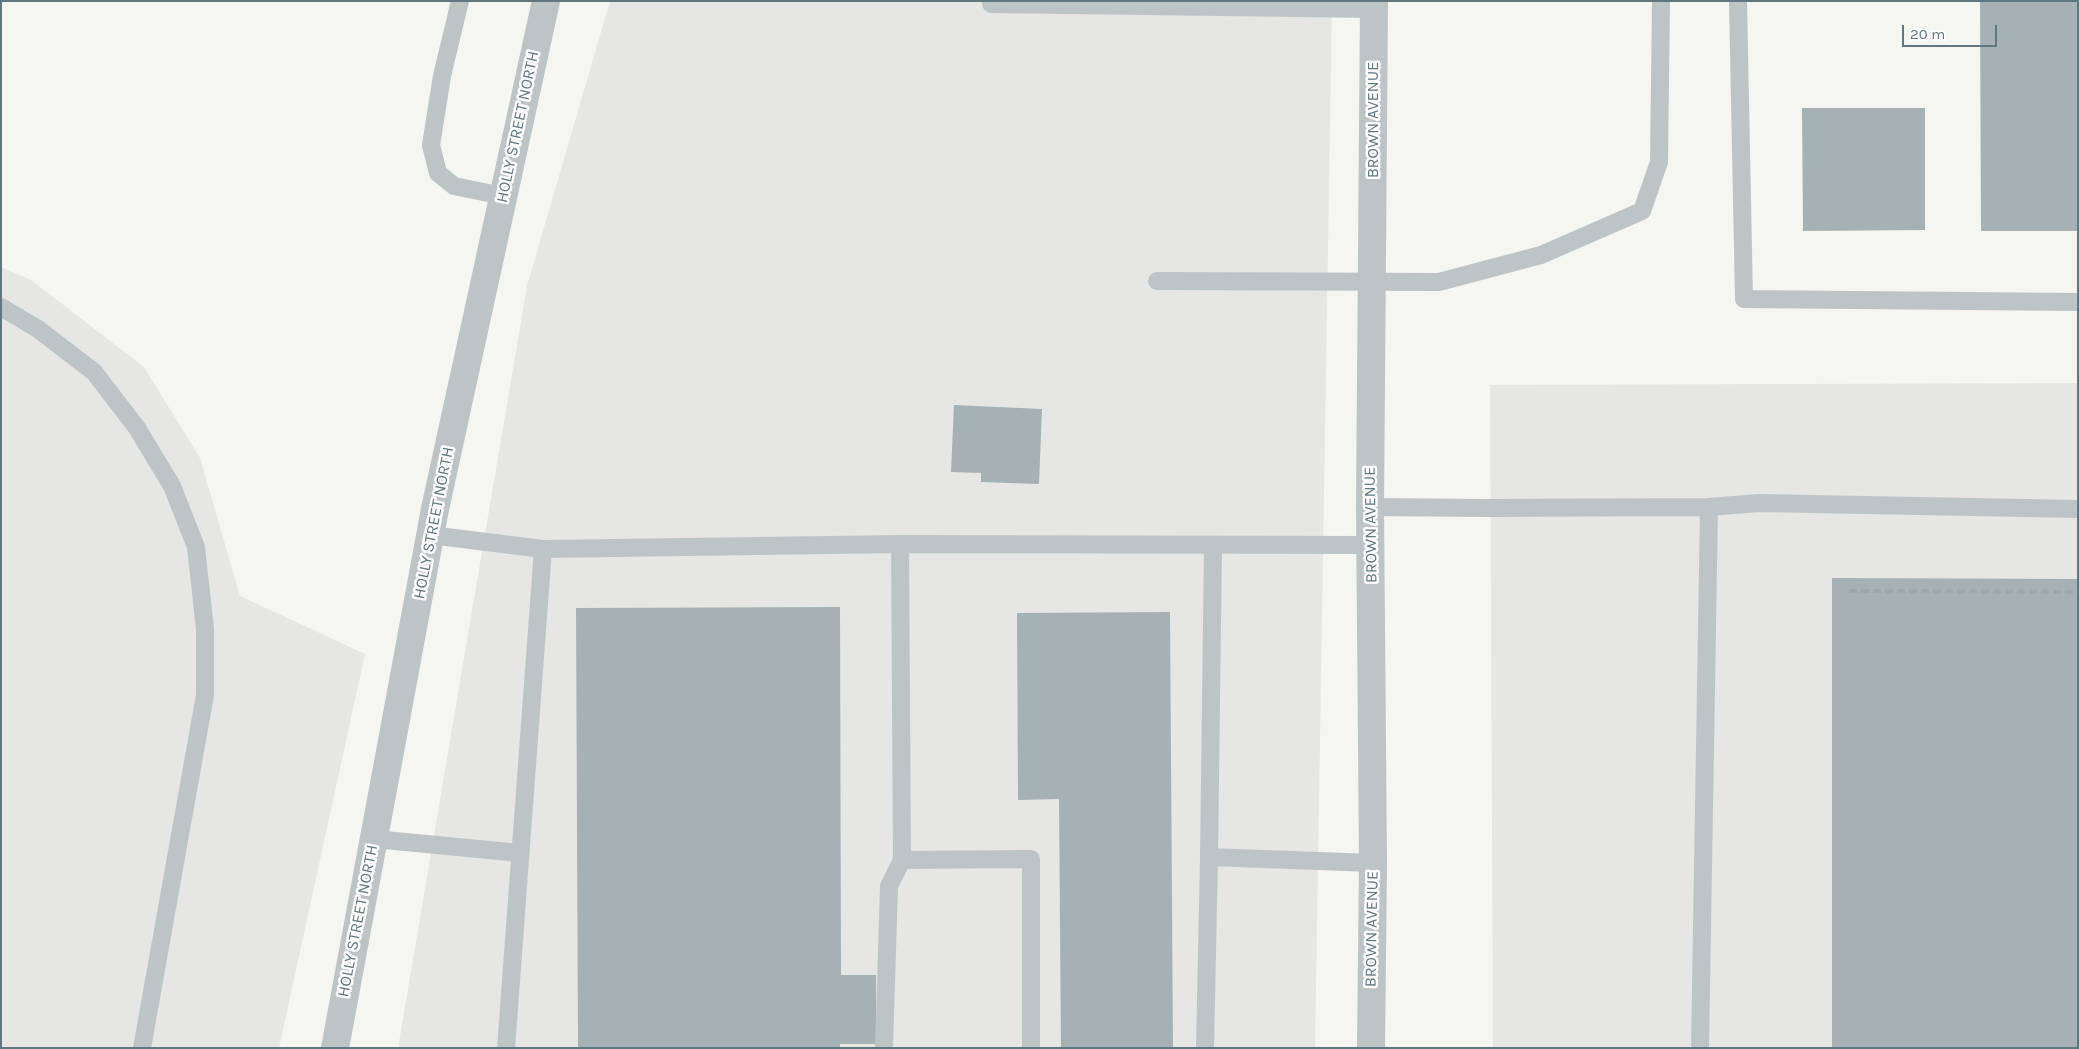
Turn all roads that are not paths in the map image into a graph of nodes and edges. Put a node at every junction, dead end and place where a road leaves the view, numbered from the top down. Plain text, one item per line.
1 (460, 1) edge
2 (546, 1) edge
3 (990, 1) edge
4 (1661, 1) edge
5 (1738, 1) edge
6 (1374, 5) edge
7 (503, 196) junction
8 (1157, 282) dead end
9 (1372, 282) junction
10 (2078, 302) edge
11 (1, 307) edge
12 (1370, 507) junction
13 (1709, 507) junction
14 (2078, 510) edge
15 (430, 535) junction
16 (900, 544) junction
17 (1372, 544) junction
18 (1213, 546) junction
19 (543, 549) junction
20 (374, 839) junction
21 (520, 853) junction
22 (1209, 857) junction
23 (902, 860) junction
24 (1373, 864) junction
25 (142, 1048) edge
26 (335, 1048) edge
27 (506, 1048) edge
28 (884, 1048) edge
29 (1031, 1048) edge
30 (1205, 1048) edge
31 (1371, 1048) edge
32 (1700, 1048) edge

1 - 7 lane
2 - 7 street, HOLLY STREET NORTH
3 - 6 lane
4 - 9 lane
5 - 10 lane
6 - 9 street, BROWN AVENUE
7 - 15 street, HOLLY STREET NORTH
8 - 9 lane
9 - 12 street, BROWN AVENUE
11 - 25 lane
12 - 13 lane
12 - 17 street, BROWN AVENUE
13 - 14 lane
13 - 32 lane
15 - 19 lane
15 - 20 street, HOLLY STREET NORTH
16 - 18 lane
16 - 19 lane
16 - 23 lane
17 - 18 lane
17 - 24 street, BROWN AVENUE
18 - 22 lane
19 - 21 lane
20 - 21 lane
20 - 26 street, HOLLY STREET NORTH
21 - 27 lane
22 - 24 lane
22 - 30 lane
23 - 28 lane
23 - 29 lane
24 - 31 street, BROWN AVENUE

